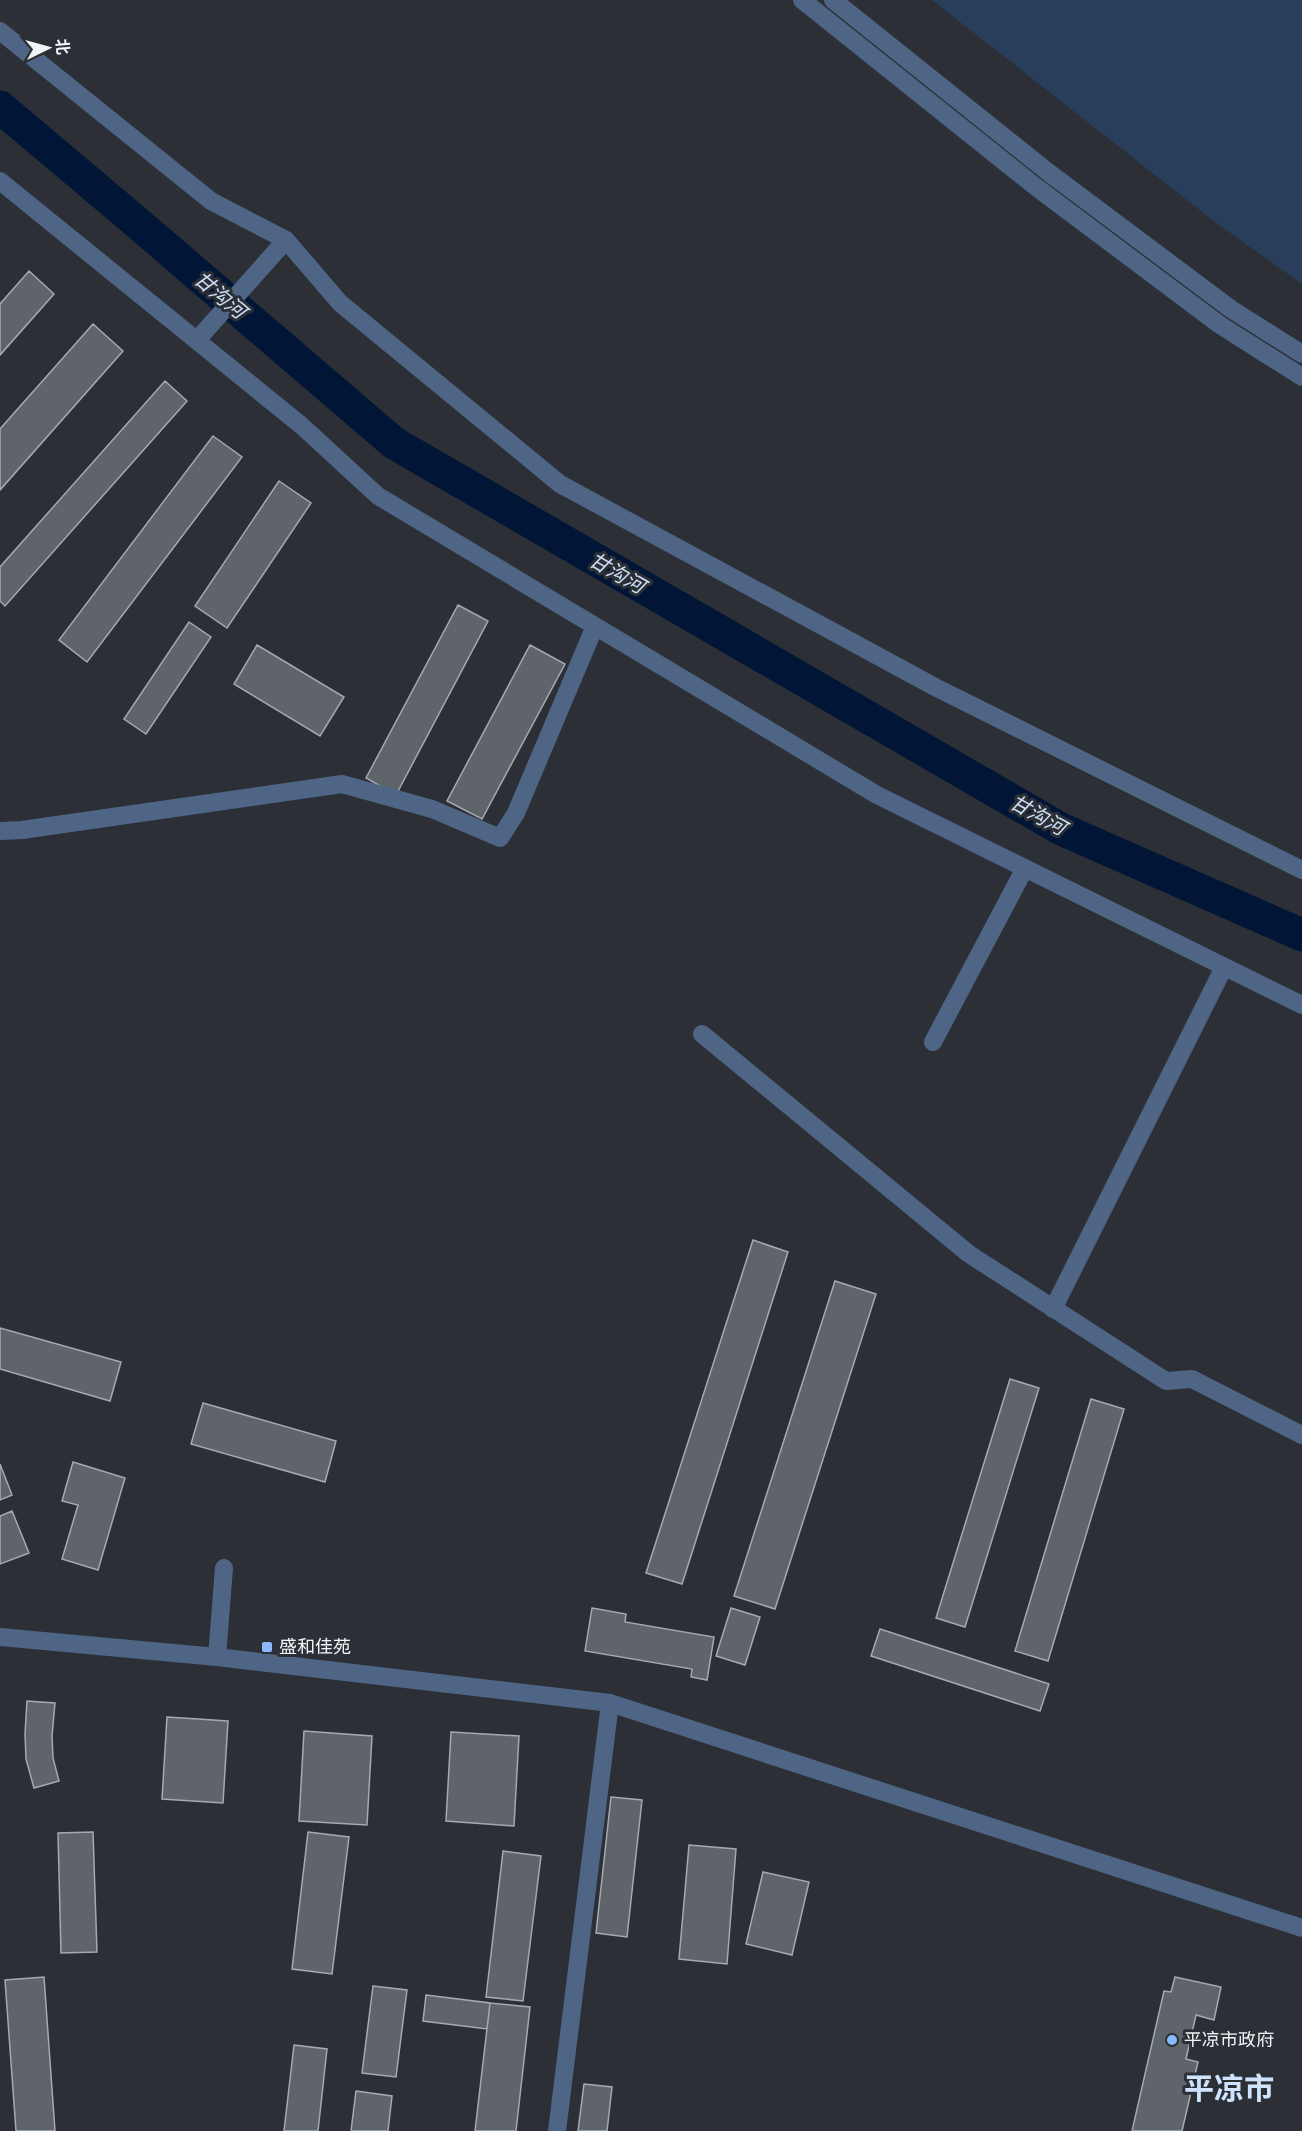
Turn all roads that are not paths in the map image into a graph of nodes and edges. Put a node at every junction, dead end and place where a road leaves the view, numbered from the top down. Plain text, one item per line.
1 (802, 0) edge
2 (833, 0) edge
3 (0, 31) edge
4 (0, 181) edge
5 (286, 240) junction
6 (197, 340) junction
7 (1302, 354) edge
8 (1302, 377) edge
9 (595, 626) junction
10 (0, 831) edge
11 (1025, 868) junction
12 (1302, 870) edge
13 (1224, 967) junction
14 (1302, 1005) edge
15 (702, 1034) dead end
16 (933, 1042) dead end
17 (1053, 1309) junction
18 (1302, 1435) edge
19 (224, 1568) dead end
20 (0, 1637) edge
21 (217, 1657) junction
22 (610, 1702) junction
23 (1302, 1928) edge
24 (557, 2131) edge

1 - 8 street
2 - 7 street
3 - 5 street
4 - 6 street
5 - 6 street
5 - 12 street
6 - 9 street
9 - 10 street
9 - 11 street
11 - 13 street
11 - 16 street
13 - 14 street
13 - 17 street
15 - 17 street
17 - 18 street
19 - 21 street
20 - 21 street
21 - 22 street
22 - 23 street
22 - 24 street

